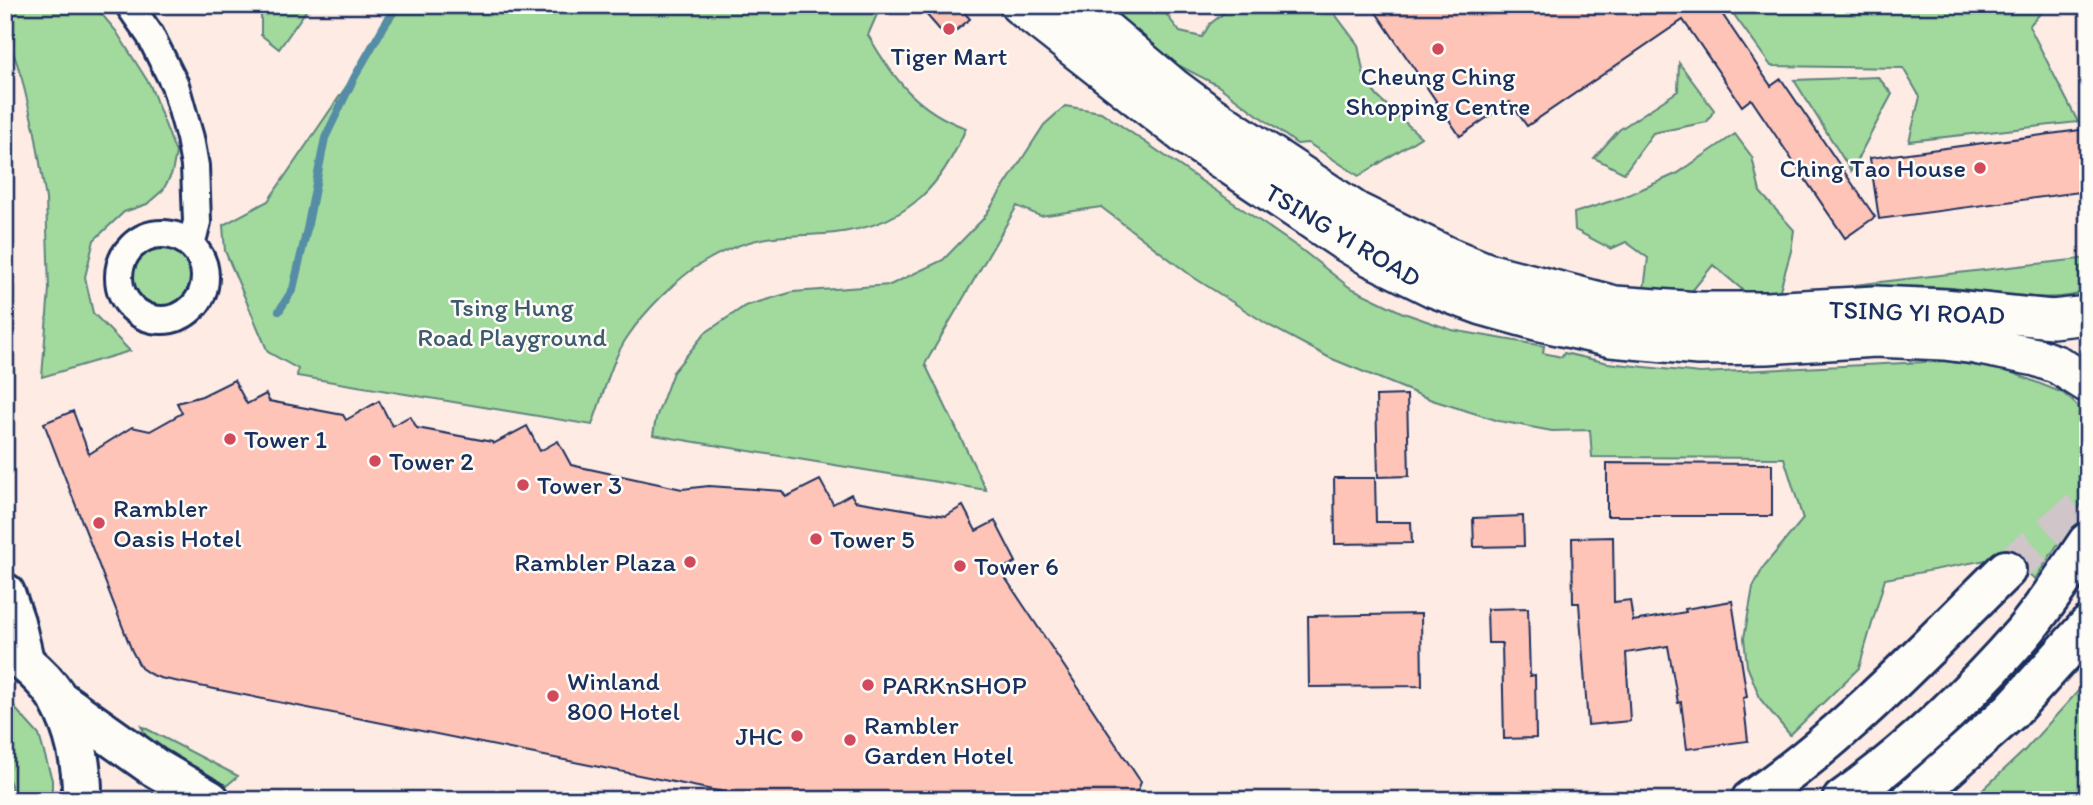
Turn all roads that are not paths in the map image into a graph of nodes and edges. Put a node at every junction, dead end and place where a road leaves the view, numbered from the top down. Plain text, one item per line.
1 (129, 5) edge
2 (1019, 5) edge
3 (1076, 5) edge
4 (191, 245) dead end
5 (2088, 315) edge
6 (2088, 384) edge
7 (2088, 541) edge
8 (2007, 570) tunnel mouth
9 (5, 593) edge
10 (2088, 626) edge
11 (15, 654) edge
12 (58, 699) junction
13 (82, 800) edge
14 (210, 800) edge
15 (1751, 800) edge
16 (1842, 800) edge
17 (1911, 800) edge

1 - 4 street
2 - 6 main road, TSING YI ROAD
3 - 5 main road, TSING YI ROAD
7 - 16 main road
8 - 15 main road
9 - 11 main road
10 - 17 main road
11 - 12 main road
12 - 13 main road
12 - 14 main road

